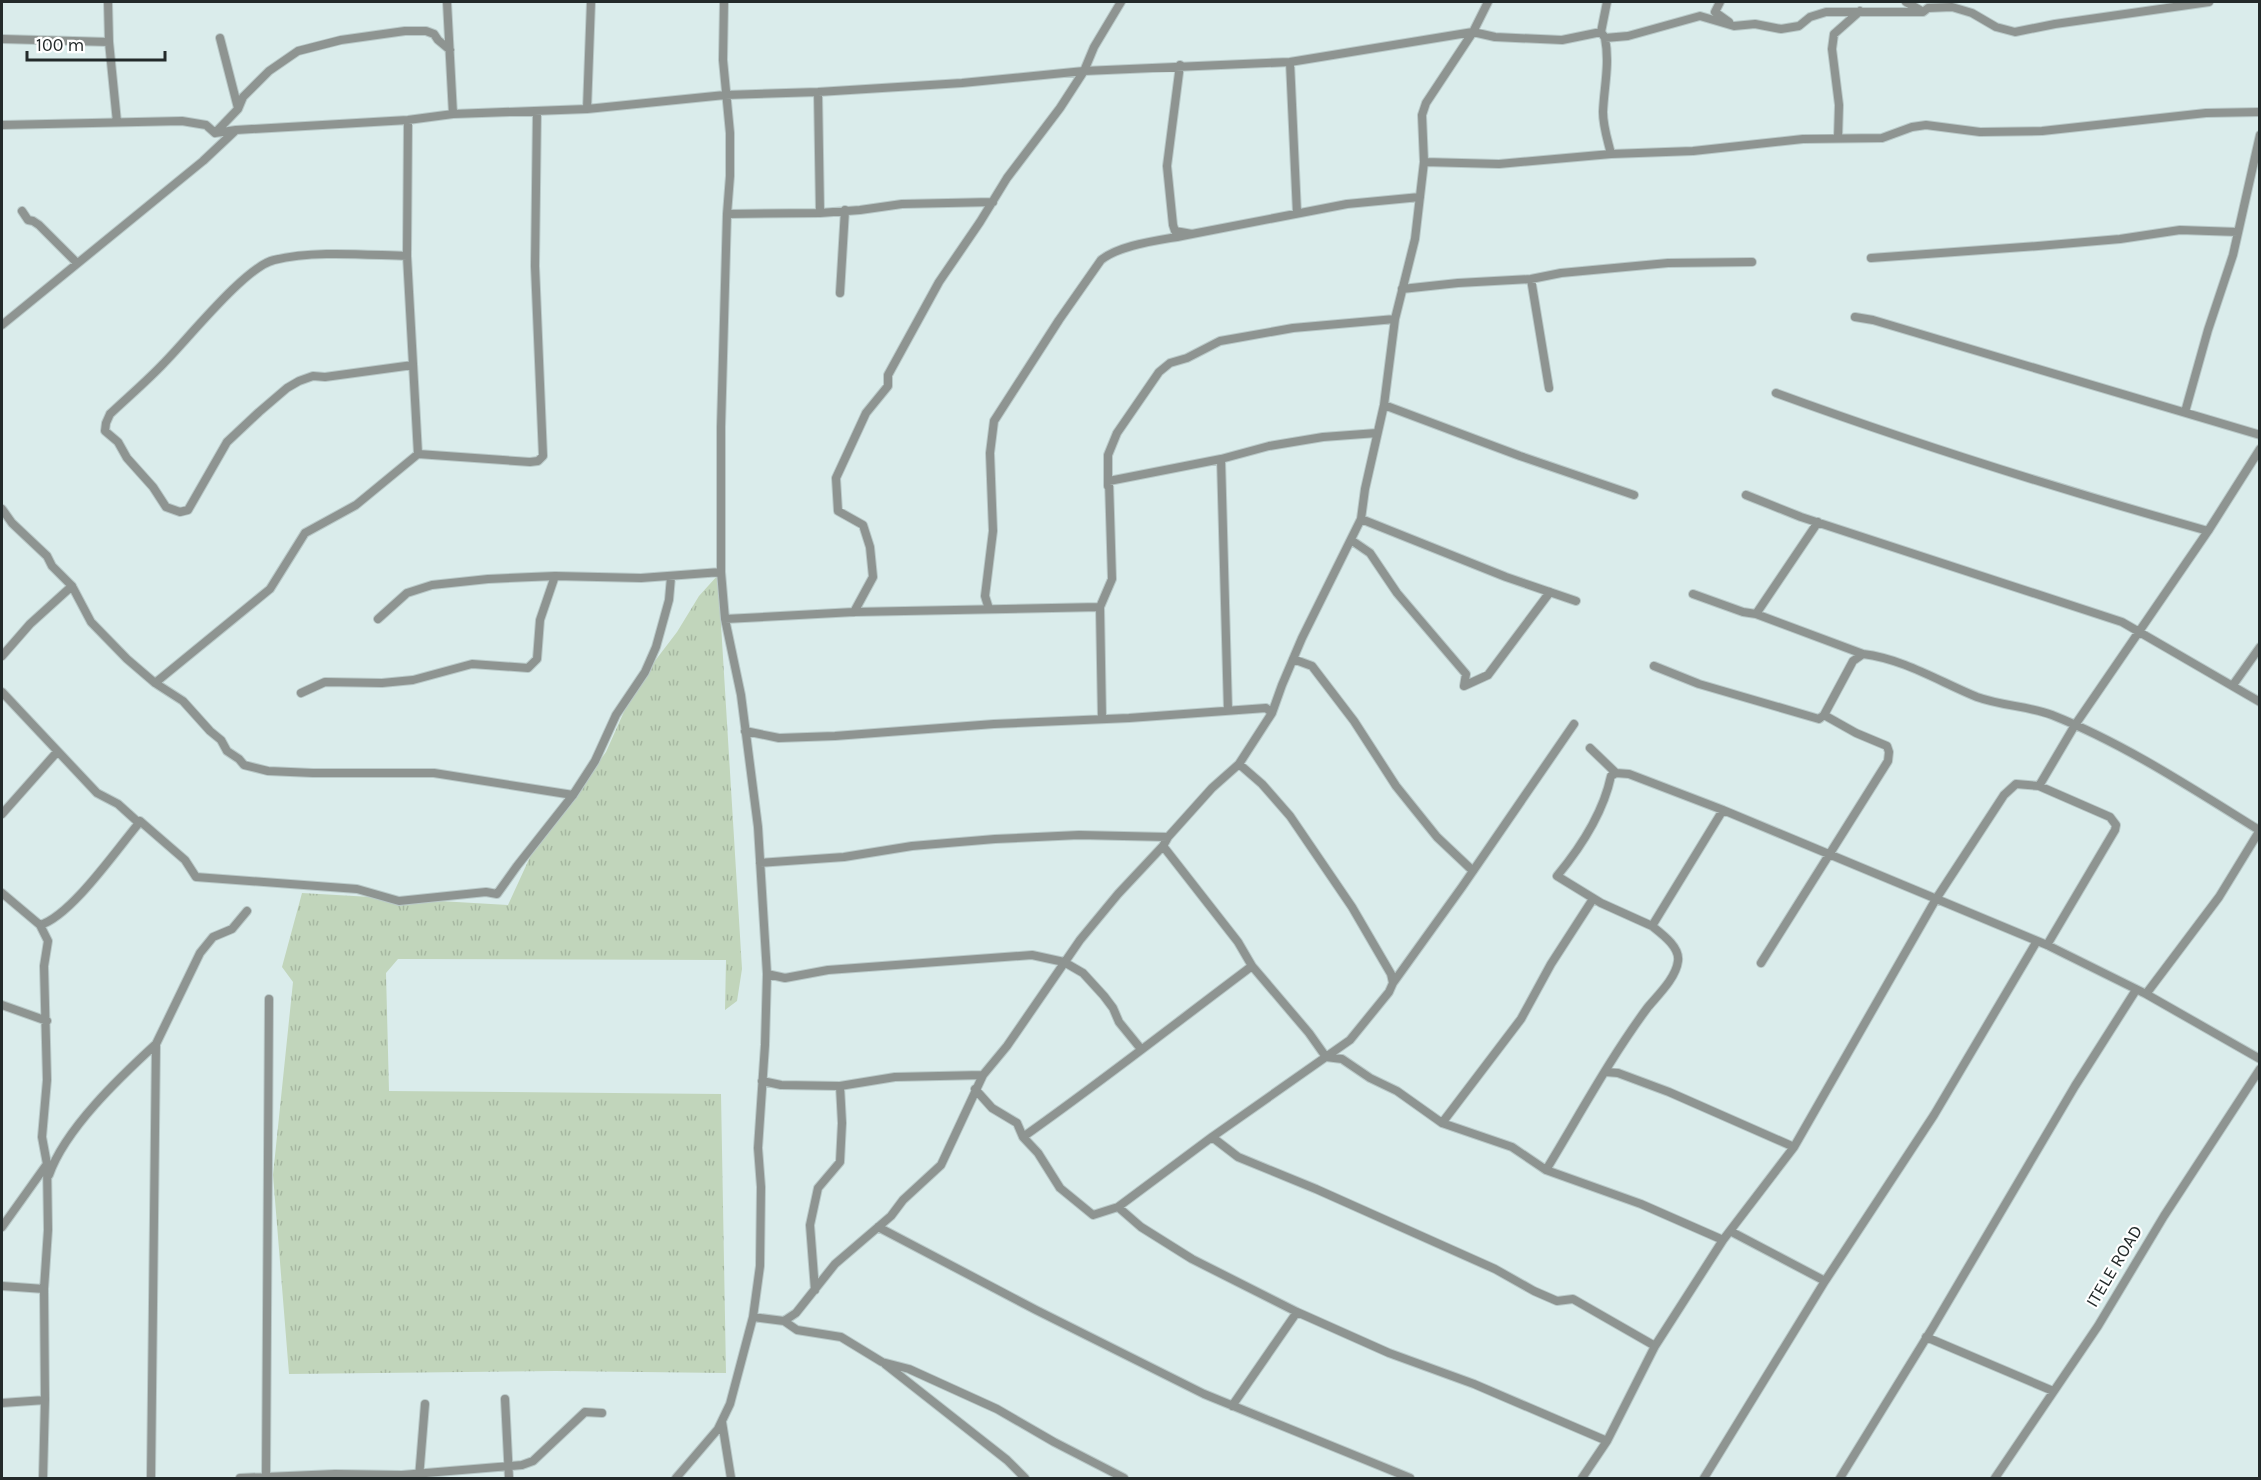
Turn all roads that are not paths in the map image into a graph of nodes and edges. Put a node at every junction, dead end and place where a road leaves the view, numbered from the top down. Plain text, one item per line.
1 (108, 2) edge
2 (447, 2) edge
3 (591, 2) edge
4 (723, 2) edge
5 (1120, 2) edge
6 (1488, 2) edge
7 (1607, 2) edge
8 (1720, 2) edge
9 (1906, 2) edge
10 (2209, 2) edge
11 (1860, 11) junction
12 (1715, 12) junction
13 (1923, 12) junction
14 (1700, 16) junction
15 (1734, 26) junction
16 (1473, 32) junction
17 (1603, 35) junction
18 (220, 38) dead end
19 (2, 39) edge
20 (109, 42) junction
21 (450, 50) junction
22 (1290, 62) junction
23 (1180, 65) junction
24 (1084, 70) junction
25 (818, 92) junction
26 (725, 95) junction
27 (587, 108) junction
28 (238, 109) junction
29 (537, 111) junction
30 (2259, 112) edge
31 (453, 114) junction
32 (408, 120) junction
33 (117, 122) junction
34 (2, 125) edge
35 (236, 130) junction
36 (214, 133) junction
37 (2259, 135) edge
38 (1838, 138) junction
39 (1611, 154) junction
40 (1424, 162) junction
41 (1420, 197) junction
42 (993, 201) junction
43 (845, 210) junction
44 (22, 211) dead end
45 (820, 213) junction
46 (1297, 213) junction
47 (727, 214) junction
48 (2238, 232) junction
49 (1192, 234) junction
50 (407, 256) junction
51 (1871, 258) dead end
52 (77, 262) junction
53 (1752, 262) dead end
54 (1531, 279) junction
55 (1402, 289) junction
56 (840, 293) dead end
57 (1855, 317) dead end
58 (1395, 320) junction
59 (2, 325) edge
60 (413, 365) junction
61 (1549, 388) dead end
62 (1776, 393) dead end
63 (1384, 405) junction
64 (2186, 412) junction
65 (1377, 433) junction
66 (2259, 435) edge
67 (2259, 449) edge
68 (418, 454) junction
69 (1221, 459) junction
70 (1108, 492) junction
71 (1634, 495) dead end
72 (1746, 495) dead end
73 (2, 509) edge
74 (1361, 519) junction
75 (1818, 522) junction
76 (2208, 531) junction
77 (1351, 540) junction
78 (722, 572) junction
79 (555, 576) junction
80 (671, 576) junction
81 (72, 586) junction
82 (1550, 592) junction
83 (1693, 594) dead end
84 (1576, 601) dead end
85 (1100, 607) junction
86 (989, 609) junction
87 (854, 612) junction
88 (1756, 614) junction
89 (378, 619) dead end
90 (725, 619) junction
91 (2140, 633) junction
92 (2259, 647) edge
93 (1863, 654) junction
94 (2, 656) edge
95 (1293, 659) junction
96 (1654, 666) dead end
97 (155, 683) junction
98 (2234, 686) junction
99 (2, 692) edge
100 (301, 693) dead end
101 (2259, 702) edge
102 (1228, 710) junction
103 (1272, 713) junction
104 (1824, 715) junction
105 (1102, 719) junction
106 (1574, 724) dead end
107 (2075, 725) junction
108 (745, 731) junction
109 (1590, 748) dead end
110 (57, 752) junction
111 (1239, 764) junction
112 (1616, 773) junction
113 (2039, 786) junction
114 (573, 795) junction
115 (1723, 810) junction
116 (2, 814) edge
117 (139, 823) junction
118 (2259, 830) edge
119 (1168, 837) junction
120 (1163, 846) junction
121 (1828, 854) junction
122 (760, 863) junction
123 (1473, 871) junction
124 (2, 893) edge
125 (1593, 899) junction
126 (1936, 899) junction
127 (247, 911) dead end
128 (40, 925) junction
129 (1652, 926) junction
130 (2037, 941) junction
131 (2048, 945) junction
132 (1064, 962) junction
133 (1761, 963) dead end
134 (1252, 966) junction
135 (767, 974) junction
136 (1393, 983) junction
137 (2136, 990) junction
138 (2146, 994) junction
139 (269, 999) dead end
140 (2, 1005) edge
141 (47, 1021) junction
142 (156, 1044) junction
143 (1141, 1048) junction
144 (1326, 1057) junction
145 (2259, 1059) edge
146 (2259, 1069) edge
147 (1606, 1072) junction
148 (983, 1076) junction
149 (762, 1081) junction
150 (840, 1086) junction
151 (975, 1089) junction
152 (1442, 1123) junction
153 (1023, 1137) junction
154 (1212, 1137) junction
155 (1794, 1147) junction
156 (47, 1164) junction
157 (1546, 1170) junction
158 (47, 1178) junction
159 (1118, 1207) junction
160 (2, 1227) edge
161 (878, 1227) junction
162 (1731, 1231) junction
163 (1723, 1240) junction
164 (1825, 1281) junction
165 (2, 1286) edge
166 (44, 1289) junction
167 (815, 1290) junction
168 (1297, 1311) junction
169 (753, 1317) junction
170 (784, 1322) junction
171 (1926, 1337) junction
172 (1655, 1346) junction
173 (882, 1362) junction
174 (2053, 1391) junction
175 (45, 1400) junction
176 (505, 1400) dead end
177 (2, 1403) edge
178 (425, 1404) dead end
179 (1232, 1406) junction
180 (602, 1413) dead end
181 (722, 1421) junction
182 (1607, 1441) junction
183 (509, 1466) junction
184 (419, 1475) edge
185 (266, 1477) edge
186 (43, 1479) edge
187 (151, 1479) edge
188 (240, 1479) edge
189 (510, 1479) edge
190 (676, 1479) edge
191 (731, 1479) edge
192 (1025, 1479) edge
193 (1124, 1479) edge
194 (1410, 1479) edge
195 (1582, 1479) edge
196 (1704, 1479) edge
197 (1840, 1479) edge
198 (1995, 1479) edge

1 - 20 street
2 - 21 street
3 - 27 street
4 - 26 street
5 - 24 street
6 - 16 street
7 - 17 street
8 - 12 street
9 - 13 street
10 - 13 street
11 - 13 street
11 - 15 street
11 - 38 street
12 - 14 street
12 - 15 street
14 - 15 street
14 - 17 street
16 - 17 street
16 - 22 street
16 - 40 street
17 - 39 street
18 - 28 street
19 - 20 street
20 - 33 street
21 - 28 street
21 - 31 street
22 - 23 street
22 - 46 street
23 - 24 street
23 - 49 street
24 - 25 street
24 - 42 street
25 - 26 street
25 - 45 street
26 - 27 street
26 - 47 street
27 - 29 street
28 - 36 street
29 - 31 street
29 - 68 street
30 - 38 street
31 - 32 street
32 - 35 street
32 - 50 street
33 - 34 street
33 - 36 street
35 - 36 street
35 - 52 street
37 - 48 street
38 - 39 street
39 - 40 street
40 - 41 street
41 - 46 street
41 - 55 street
42 - 43 street
42 - 87 street
43 - 45 street
43 - 56 street
44 - 52 street
45 - 47 street
46 - 49 street
47 - 78 street
48 - 51 street
48 - 64 street
49 - 86 street
50 - 60 street
50 - 60 street
52 - 59 street
53 - 54 street
54 - 55 street
54 - 61 street
55 - 58 street
57 - 64 street
58 - 63 street
58 - 70 street
60 - 68 street
62 - 76 street
63 - 65 street
63 - 71 street
64 - 66 street
65 - 69 street
65 - 74 street
67 - 76 street
68 - 97 street
69 - 70 street
69 - 102 street
70 - 85 street
72 - 75 street
73 - 81 street
74 - 77 street
74 - 82 street
75 - 88 street
75 - 91 street
76 - 91 street
77 - 82 street
77 - 95 street
78 - 80 street
78 - 90 street
79 - 80 street
79 - 89 street
79 - 100 street
80 - 114 street
81 - 94 street
81 - 97 street
82 - 84 street
83 - 88 street
85 - 86 street
85 - 105 street
86 - 87 street
87 - 90 street
88 - 93 street
90 - 108 street
91 - 98 street
91 - 107 street
92 - 98 street
93 - 104 street
93 - 107 street
95 - 103 street
95 - 123 street
96 - 104 street
97 - 114 street
98 - 101 street
99 - 110 street
102 - 103 street
102 - 105 street
103 - 111 street
104 - 121 street
105 - 108 street
106 - 123 street
107 - 113 street
107 - 118 street
108 - 122 street
109 - 112 street
110 - 116 street
110 - 117 street
111 - 119 street
111 - 136 street
112 - 115 street
112 - 125 street
113 - 126 street
113 - 131 street
114 - 117 street
115 - 121 street
115 - 129 street
117 - 128 street
118 - 138 street
119 - 120 street
119 - 122 street
120 - 132 street
120 - 134 street
121 - 126 street
121 - 133 street
122 - 135 street
123 - 136 street
124 - 128 street
125 - 129 street
125 - 152 street
126 - 130 street
126 - 155 street
127 - 142 street
128 - 141 street
129 - 147 street
130 - 131 street
130 - 164 street
131 - 137 street
132 - 135 street
132 - 143 street
132 - 148 street
134 - 143 street
134 - 144 street
135 - 149 street
136 - 144 street
137 - 138 street
137 - 171 street
138 - 145 street
139 - 185 street
140 - 141 street
141 - 156 street
142 - 158 street
142 - 187 street
143 - 153 street
144 - 152 street
144 - 154 street
146 - 174 street, ITELE ROAD
147 - 155 street
147 - 157 street
148 - 150 street
148 - 151 street
149 - 150 street
149 - 169 street
150 - 167 street
151 - 153 street
151 - 161 street
152 - 157 street
153 - 159 street
154 - 159 street
154 - 172 street
155 - 162 street
156 - 158 street
156 - 160 street
157 - 163 street
158 - 166 street
159 - 168 street
161 - 167 street
161 - 179 street
162 - 163 street
162 - 164 street
163 - 172 street
164 - 196 street
165 - 166 street
166 - 175 street
167 - 170 street
168 - 179 street
168 - 182 street
169 - 170 street
169 - 181 street
170 - 173 street
171 - 174 street
171 - 197 street
172 - 182 street
173 - 192 street
173 - 193 street
174 - 198 street, ITELE ROAD
175 - 177 street
175 - 186 street
176 - 183 street
178 - 184 street
179 - 194 street
180 - 183 street
181 - 190 street
181 - 191 street
182 - 195 street
183 - 184 street
183 - 189 street
184 - 185 street
185 - 188 street

